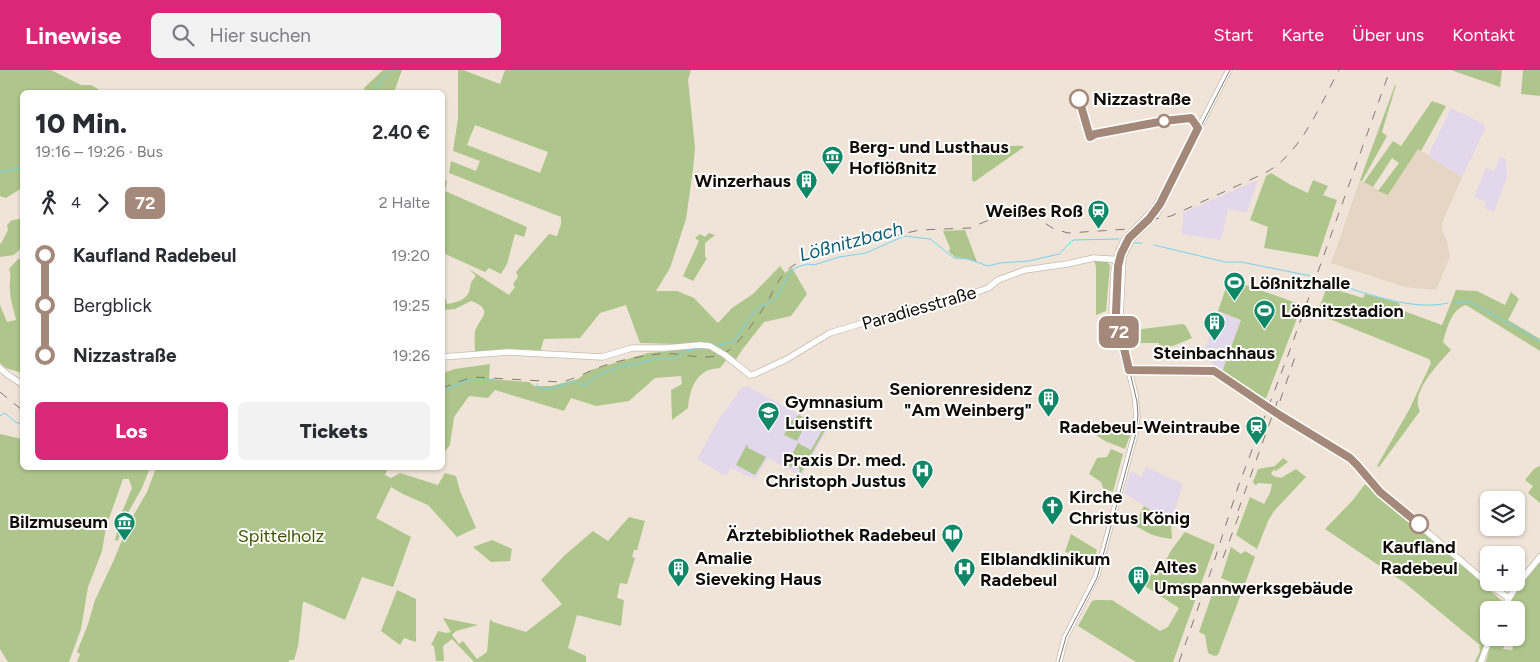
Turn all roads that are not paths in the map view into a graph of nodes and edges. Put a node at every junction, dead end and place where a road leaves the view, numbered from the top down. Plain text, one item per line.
1 (1229, 70) edge
2 (1176, 172) junction
3 (1116, 260) junction
4 (1123, 260) junction
5 (445, 357) edge
6 (0, 368) edge
7 (1129, 368) junction
8 (20, 383) edge
9 (1540, 557) edge
10 (1509, 598) junction
11 (1507, 601) edge
12 (1487, 646) edge
13 (1059, 662) edge
14 (1482, 662) edge

1 - 2 street
2 - 3 street
2 - 4 street
3 - 4 street, Paradiesstraße
3 - 5 street, Paradiesstraße
3 - 7 street
4 - 7 street
6 - 8 street
7 - 10 street
7 - 13 street
9 - 10 street
10 - 11 street
12 - 14 street

